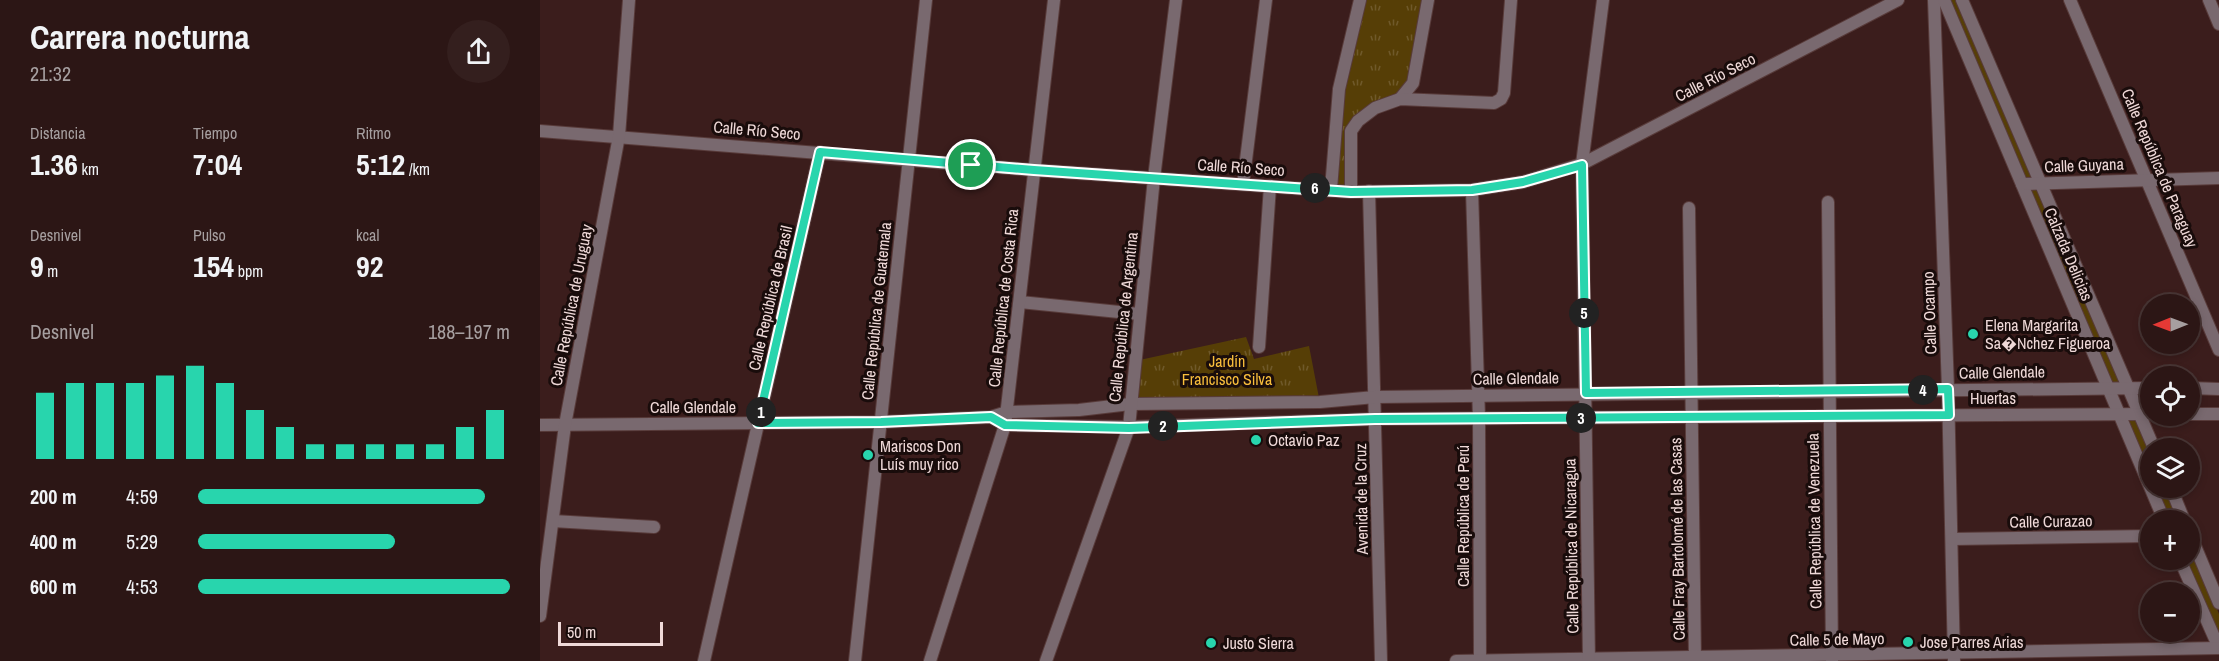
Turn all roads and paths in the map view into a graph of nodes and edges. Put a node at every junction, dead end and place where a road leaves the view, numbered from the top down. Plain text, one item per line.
1 (629, 0) edge
2 (926, 0) edge
3 (1054, 0) edge
4 (1176, 0) edge
5 (1266, 0) edge
6 (1360, 0) edge
7 (1428, 0) edge
8 (1511, 0) edge
9 (1603, 0) edge
10 (1898, 0) edge
11 (1934, 0) edge
12 (1944, 0) edge
13 (1962, 0) edge
14 (2070, 0) edge
15 (2209, 0) edge
16 (2219, 24) edge
17 (1400, 99) junction
18 (1337, 130) junction
19 (540, 131) edge
20 (1351, 131) junction
21 (619, 136) junction
22 (820, 152) junction
23 (909, 159) junction
24 (1582, 165) junction
25 (1034, 170) junction
26 (1154, 178) junction
27 (2219, 178) edge
28 (2147, 180) junction
29 (2040, 182) junction
30 (1243, 184) junction
31 (2022, 184) junction
32 (1270, 186) junction
33 (1331, 189) junction
34 (1472, 190) junction
35 (1369, 191) junction
36 (1351, 192) junction
37 (1828, 202) dead end
38 (1689, 207) dead end
39 (1020, 302) junction
40 (1139, 314) junction
41 (1259, 347) dead end
42 (2219, 350) edge
43 (2108, 388) junction
44 (2129, 388) junction
45 (2140, 388) edge
46 (2200, 388) edge
47 (2219, 388) edge
48 (1948, 389) junction
49 (1828, 391) junction
50 (1691, 392) junction
51 (1586, 393) junction
52 (1479, 395) junction
53 (1375, 397) junction
54 (1130, 404) junction
55 (2140, 406) edge
56 (1007, 412) junction
57 (2119, 414) junction
58 (2140, 414) edge
59 (2200, 414) edge
60 (2219, 414) edge
61 (1949, 415) junction
62 (1829, 416) junction
63 (991, 417) junction
64 (1691, 417) junction
65 (1479, 418) junction
66 (1586, 418) junction
67 (1375, 419) junction
68 (881, 422) junction
69 (758, 423) junction
70 (540, 425) edge
71 (566, 425) junction
72 (1005, 425) junction
73 (1129, 428) junction
74 (2160, 510) edge
75 (553, 521) junction
76 (654, 527) dead end
77 (2140, 536) edge
78 (1952, 539) junction
79 (2200, 558) edge
80 (2184, 570) edge
81 (2219, 603) edge
82 (540, 616) edge
83 (2219, 648) edge
84 (2170, 655) edge
85 (2061, 656) edge
86 (1954, 657) edge
87 (1832, 658) edge
88 (1695, 660) edge
89 (704, 661) edge
90 (855, 661) edge
91 (930, 661) edge
92 (1046, 661) edge
93 (1382, 661) edge
94 (1456, 661) edge
95 (1480, 661) edge
96 (1589, 661) edge

1 - 21 street, Calle República de Uruguay
2 - 23 street, Calle República de Guatemala
3 - 25 street, Calle República de Costa Rica
4 - 26 street, Calle República de Argentina
5 - 30 street
6 - 18 street
7 - 17 street
8 - 17 street
9 - 24 street, Calle República de Nicaragua
10 - 24 street, Calle Río Seco
11 - 48 street, Calle Ocampo
12 - 31 street, Calzada Delicias
13 - 29 street, Calzada Delicias
14 - 28 street, Calle República de Paraguay
15 - 16 street
17 - 20 street
18 - 20 street
18 - 33 street
19 - 21 street, Calle Río Seco
20 - 36 street
21 - 22 street, Calle Río Seco
21 - 71 street, Calle República de Uruguay
22 - 23 street, Calle Río Seco
22 - 69 street, Calle República de Brasil
23 - 25 street, Calle Río Seco
23 - 68 street, Calle República de Guatemala
24 - 34 street, Calle Río Seco
24 - 51 street, Calle República de Nicaragua
25 - 26 street, Calle Río Seco
25 - 39 street, Calle República de Costa Rica
26 - 30 street, Calle Río Seco
26 - 40 street, Calle República de Argentina
27 - 28 street, Calle Guyana
28 - 29 street, Calle Guyana
28 - 42 street, Calle República de Paraguay
29 - 31 street, Calle Guyana
29 - 44 street, Calzada Delicias
30 - 32 street, Calle Río Seco
31 - 43 street, Calzada Delicias
32 - 33 street, Calle Río Seco
32 - 41 street
33 - 36 street, Calle Río Seco
34 - 35 street, Calle Río Seco
34 - 52 street, Calle República de Perú
35 - 36 street, Calle Río Seco
35 - 53 street, Avenida de la Cruz
37 - 49 street, Calle República de Venezuela
38 - 50 street, Calle Fray Bartolomé de las Casas
39 - 40 street
39 - 56 street, Calle República de Costa Rica
40 - 54 street, Calle República de Argentina
43 - 44 street, Calle Glendale
43 - 48 street, Calle Glendale
43 - 57 street, Calzada Delicias
44 - 45 street, Calle Glendale
44 - 55 street, Calzada Delicias
46 - 47 street
48 - 49 street, Calle Glendale
48 - 61 street, Calle Ocampo
49 - 50 street, Calle Glendale
49 - 62 street, Calle República de Venezuela
50 - 51 street, Calle Glendale
50 - 64 street, Calle Fray Bartolomé de las Casas
51 - 52 street, Calle Glendale
51 - 66 street, Calle República de Nicaragua
52 - 53 street, Calle Glendale
52 - 65 street, Calle República de Perú
53 - 54 street, Calle Glendale
53 - 67 street, Avenida de la Cruz
54 - 56 street, Calle Glendale
54 - 73 street, Calle República de Argentina
56 - 63 street, Calle Glendale
56 - 72 street, Calle República de Costa Rica
57 - 58 street, Huertas
57 - 61 street, Huertas
57 - 74 street, Calzada Delicias
59 - 60 street
61 - 62 street, Huertas
61 - 78 street, Calle Ocampo
62 - 64 street, Huertas
62 - 87 street, Calle República de Venezuela
63 - 68 street, Calle Glendale
63 - 72 street
64 - 66 street
64 - 88 street, Calle Fray Bartolomé de las Casas
65 - 66 street
65 - 67 street
65 - 95 street, Calle República de Perú
66 - 96 street, Calle República de Nicaragua
67 - 73 street
67 - 93 street, Avenida de la Cruz
68 - 69 street, Calle Glendale
68 - 90 street, Calle República de Guatemala
69 - 71 street, Calle Glendale
69 - 89 street, Calle República de Brasil
70 - 71 street, Calle Glendale
71 - 75 street, Calle República de Uruguay
72 - 73 street
72 - 91 street, Calle República de Costa Rica
73 - 92 street, Calle República de Argentina
75 - 76 street
75 - 82 street, Calle República de Uruguay
77 - 78 street, Calle Curazao
78 - 86 street, Calle Ocampo
79 - 81 street
80 - 83 street
83 - 84 street, Calle 5 de Mayo
84 - 85 street, Calle 5 de Mayo
85 - 86 street, Calle 5 de Mayo
86 - 87 street, Calle 5 de Mayo
87 - 88 street, Calle 5 de Mayo
88 - 96 street, Calle 5 de Mayo
94 - 95 street, Calle 5 de Mayo
95 - 96 street, Calle 5 de Mayo

